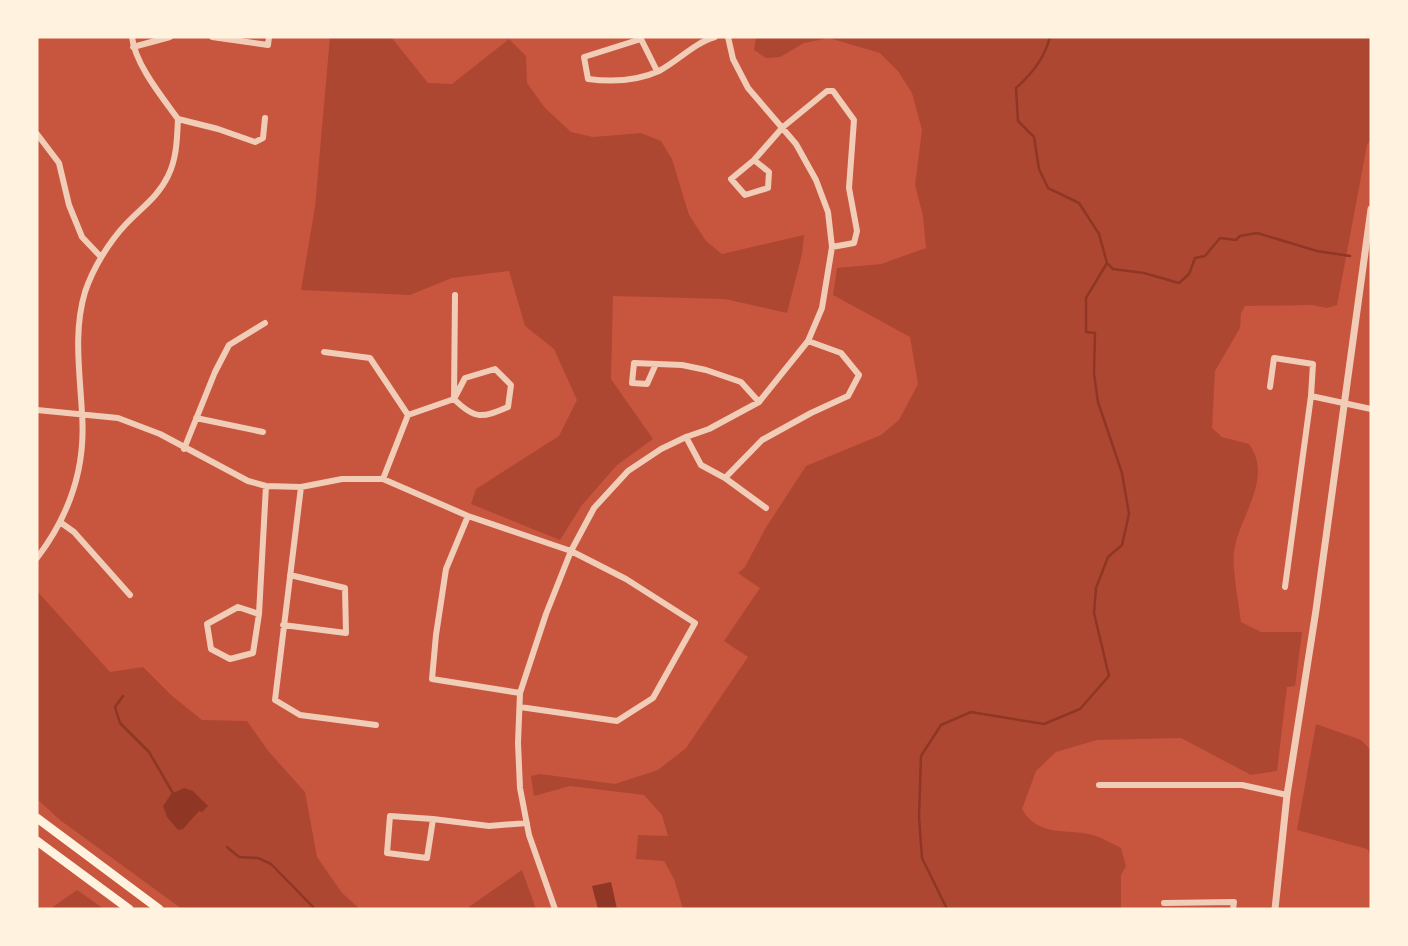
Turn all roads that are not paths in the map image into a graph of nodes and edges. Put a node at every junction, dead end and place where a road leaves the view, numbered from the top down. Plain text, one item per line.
1 (132, 37) edge
2 (170, 37) edge
3 (212, 37) edge
4 (269, 37) edge
5 (715, 37) edge
6 (728, 37) edge
7 (133, 47) junction
8 (657, 71) junction
9 (265, 118) dead end
10 (178, 119) junction
11 (782, 127) junction
12 (37, 134) edge
13 (754, 160) junction
14 (1371, 209) edge
15 (832, 247) junction
16 (101, 257) junction
17 (455, 295) dead end
18 (265, 323) dead end
19 (808, 341) junction
20 (324, 352) dead end
21 (655, 366) dead end
22 (1270, 387) dead end
23 (1311, 396) junction
24 (454, 399) junction
25 (759, 402) junction
26 (1345, 404) junction
27 (1371, 409) edge
28 (37, 410) edge
29 (408, 415) junction
30 (83, 416) junction
31 (196, 418) junction
32 (263, 432) dead end
33 (686, 437) junction
34 (184, 449) junction
35 (725, 478) junction
36 (383, 479) junction
37 (266, 486) junction
38 (301, 487) junction
39 (766, 508) dead end
40 (468, 516) junction
41 (60, 522) junction
42 (571, 551) junction
43 (37, 558) edge
44 (290, 575) junction
45 (1285, 587) dead end
46 (130, 595) dead end
47 (259, 614) junction
48 (283, 625) junction
49 (520, 693) junction
50 (520, 707) junction
51 (376, 725) dead end
52 (1099, 785) dead end
53 (1287, 795) junction
54 (37, 818) edge
55 (433, 819) junction
56 (527, 822) junction
57 (37, 841) edge
58 (1164, 903) dead end
59 (130, 909) edge
60 (159, 909) edge
61 (555, 909) edge
62 (1233, 909) edge
63 (1275, 909) edge

1 - 7 street
2 - 7 street
3 - 4 street
5 - 8 street
6 - 11 street
7 - 10 street
8 - 8 street
9 - 10 street
10 - 16 street
11 - 13 street
11 - 15 street
11 - 15 street
12 - 16 street
13 - 13 street
14 - 26 street
15 - 19 street
16 - 30 street
17 - 24 street
18 - 31 street
19 - 25 street
19 - 35 street
20 - 29 street
21 - 25 street
22 - 23 street
23 - 26 street
23 - 45 street
24 - 24 street
24 - 29 street
25 - 33 street
26 - 27 street
26 - 53 street
28 - 30 street
29 - 36 street
30 - 34 street
30 - 41 street
31 - 32 street
31 - 34 street
33 - 35 street
33 - 42 street
34 - 37 street
35 - 39 street
36 - 38 street
36 - 40 street
37 - 38 street
37 - 47 street
38 - 44 street
40 - 42 street
40 - 49 street
41 - 43 street
41 - 46 street
42 - 49 street
42 - 50 street
44 - 48 street
44 - 48 street
47 - 47 street
48 - 51 street
49 - 50 street
50 - 56 street
52 - 53 street
53 - 63 street
54 - 60 main road
55 - 55 street
55 - 56 street
56 - 61 street
57 - 59 main road
58 - 62 street

